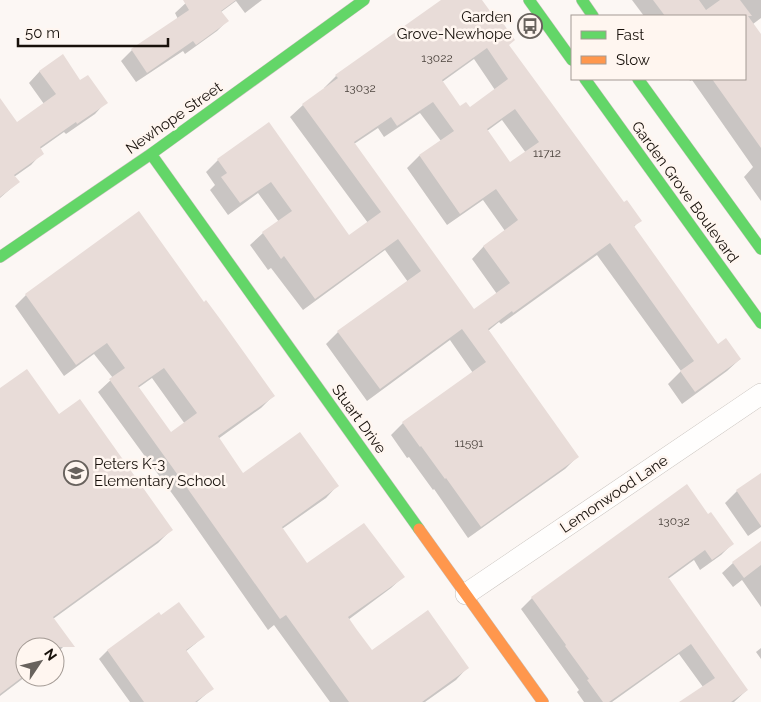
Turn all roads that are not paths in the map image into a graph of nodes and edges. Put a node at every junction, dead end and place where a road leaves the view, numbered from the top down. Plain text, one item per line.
1 (364, 0) edge
2 (529, 0) edge
3 (582, 0) edge
4 (593, 15) edge
5 (571, 59) edge
6 (586, 80) edge
7 (639, 80) edge
8 (150, 154) junction
9 (761, 249) edge
10 (0, 257) edge
11 (761, 323) edge
12 (761, 394) edge
13 (466, 594) junction
14 (543, 702) edge

1 - 8 street, Newhope Street
2 - 5 street
3 - 4 street
6 - 11 street, Garden Grove Boulevard
7 - 9 street, Garden Grove Boulevard
8 - 10 street, Newhope Street
8 - 13 street, Stuart Drive
12 - 13 street, Lemonwood Lane
13 - 14 street, Stuart Drive

